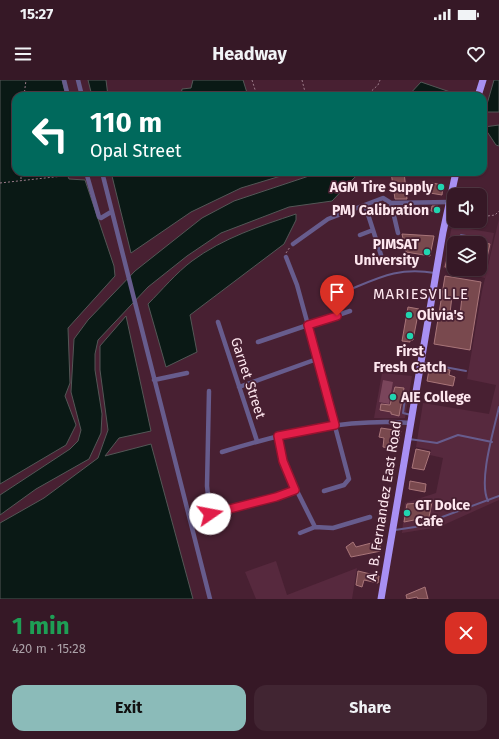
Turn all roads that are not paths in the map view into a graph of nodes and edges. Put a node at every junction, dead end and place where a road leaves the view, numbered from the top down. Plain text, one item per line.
1 (64, 80) edge
2 (78, 80) edge
3 (483, 80) edge
4 (67, 92) edge
5 (81, 92) edge
6 (479, 92) edge
7 (87, 176) edge
8 (103, 176) edge
9 (455, 176) edge
10 (452, 188) edge
11 (447, 202) edge
12 (391, 203) junction
13 (365, 206) junction
14 (111, 212) junction
15 (447, 213) edge
16 (373, 230) junction
17 (398, 233) dead end
18 (360, 235) dead end
19 (461, 235) dead end
20 (466, 236) edge
21 (293, 244) dead end
22 (286, 257) dead end
23 (372, 261) dead end
24 (436, 273) junction
25 (339, 294) dead end
26 (350, 311) dead end
27 (218, 322) dead end
28 (308, 325) junction
29 (258, 342) dead end
30 (317, 359) junction
31 (421, 363) junction
32 (466, 371) dead end
33 (186, 373) dead end
34 (154, 380) junction
35 (239, 387) junction
36 (210, 392) dead end
37 (406, 392) dead end
38 (499, 406) edge
39 (411, 419) junction
40 (335, 425) junction
41 (278, 436) junction
42 (408, 439) junction
43 (257, 441) junction
44 (492, 442) junction
45 (222, 452) dead end
46 (295, 490) junction
47 (324, 491) dead end
48 (499, 496) edge
49 (488, 501) junction
50 (210, 514) junction
51 (190, 517) junction
52 (370, 517) dead end
53 (315, 527) junction
54 (392, 531) junction
55 (300, 533) dead end
56 (210, 599) edge
57 (381, 599) edge

1 - 4 street
2 - 5 street
3 - 6 highway
7 - 14 street
8 - 14 street
9 - 10 highway, A. B. Fernandez East Road
11 - 12 street
12 - 13 street
12 - 17 street
13 - 16 street
13 - 21 street
14 - 34 street
15 - 24 highway, A. B. Fernandez East Road
16 - 18 street
16 - 23 street
19 - 20 lane
22 - 28 street
24 - 25 lane
24 - 31 highway, A. B. Fernandez East Road
26 - 28 street
27 - 35 street, Garnet Street
28 - 29 street
28 - 30 street
30 - 35 street
30 - 40 street
31 - 32 lane
31 - 39 highway, A. B. Fernandez East Road
33 - 34 street
34 - 51 street
35 - 43 street, Garnet Street
36 - 50 street
37 - 39 lane
38 - 44 lane
39 - 40 street
39 - 42 highway, A. B. Fernandez East Road
40 - 41 street
40 - 47 street
41 - 43 street
41 - 46 street
42 - 44 lane
42 - 54 highway, A. B. Fernandez East Road
43 - 45 street
44 - 49 lane
46 - 50 street
46 - 53 street
48 - 49 lane
49 - 54 lane
50 - 51 street
51 - 56 street
52 - 53 street
53 - 55 street
54 - 57 highway, A. B. Fernandez East Road

